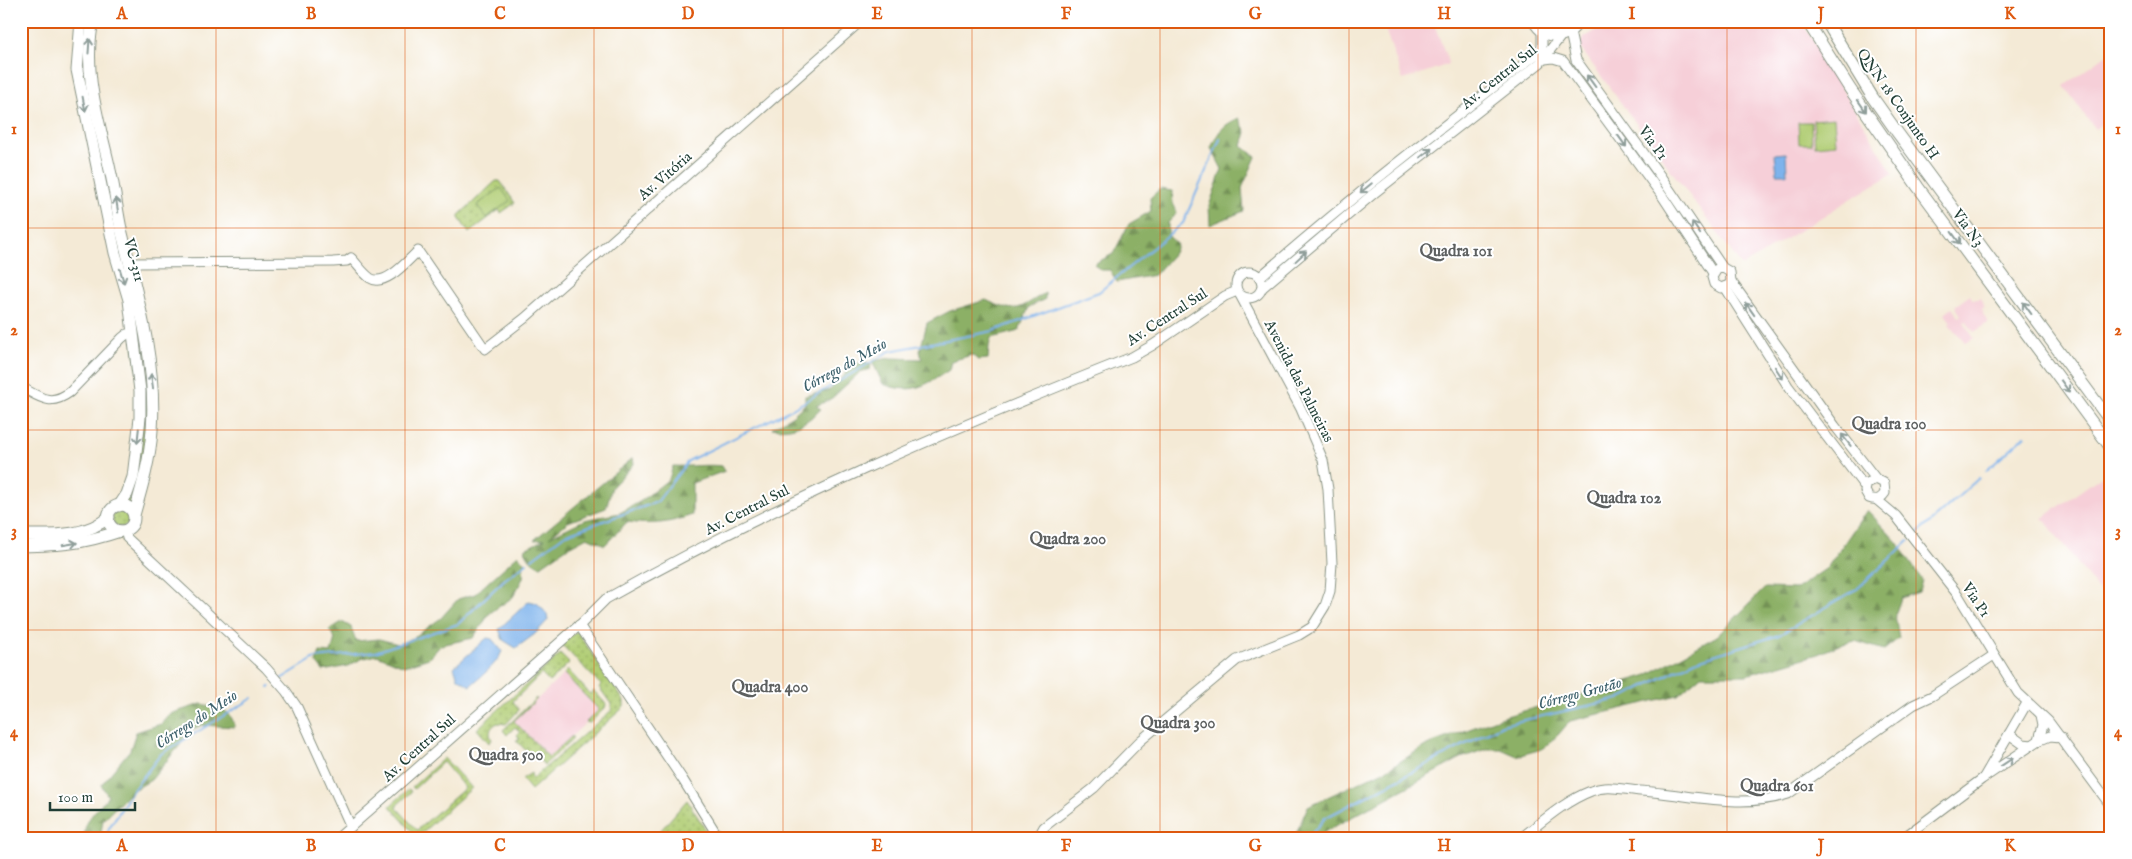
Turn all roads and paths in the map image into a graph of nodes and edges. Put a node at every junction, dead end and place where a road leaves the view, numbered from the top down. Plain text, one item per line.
1 (81, 21) edge
2 (93, 21) edge
3 (861, 21) edge
4 (1534, 21) edge
5 (1578, 21) edge
6 (1808, 21) edge
7 (1826, 21) edge
8 (1542, 32) junction
9 (1565, 34) junction
10 (1545, 59) junction
11 (1850, 61) junction
12 (1847, 84) junction
13 (1604, 99) junction
14 (1596, 105) junction
15 (1616, 115) junction
16 (1607, 120) junction
17 (1897, 132) junction
18 (1930, 178) joint
19 (117, 234) junction
20 (115, 253) junction
21 (128, 258) junction
22 (1723, 268) junction
23 (1713, 273) junction
24 (1260, 277) junction
25 (1728, 284) junction
26 (1991, 286) junction
27 (1263, 287) junction
28 (1241, 295) junction
29 (133, 334) junction
30 (2046, 334) junction
31 (2045, 358) junction
32 (21, 387) edge
33 (2098, 404) junction
34 (2111, 422) edge
35 (2111, 448) edge
36 (1876, 479) junction
37 (1865, 487) junction
38 (1885, 493) junction
39 (1877, 500) junction
40 (119, 506) junction
41 (134, 515) junction
42 (1896, 516) junction
43 (108, 517) junction
44 (21, 528) edge
45 (122, 531) junction
46 (21, 535) edge
47 (34, 535) junction
48 (21, 546) edge
49 (579, 625) junction
50 (1994, 655) junction
51 (2027, 703) junction
52 (2020, 716) junction
53 (2042, 716) junction
54 (2010, 734) junction
55 (2061, 738) junction
56 (2035, 743) junction
57 (1982, 779) junction
58 (2111, 806) edge
59 (351, 827) junction
60 (338, 838) edge
61 (719, 838) edge
62 (1038, 838) edge
63 (1521, 838) edge
64 (1903, 838) edge

1 -> 19 main road, VC-311
19 -> 2 main road, VC-311
3 - 21 street, Av. Vitória
4 - 8 main road
5 - 9 main road
6 - 11 main road
6 - 12 main road, Via N3
7 - 11 main road, QNN 18 Conjunto H
8 - 9 main road
8 -> 24 street, Av. Central Sul
9 - 10 street, Av. Central Sul
13 -> 9 street, Via P1
10 - 14 street, Via P1
27 -> 10 street, Av. Central Sul
11 - 17 main road, QNN 18 Conjunto H
12 - 17 main road
12 -> 26 main road, Via N3
13 - 14 street
13 - 15 street, Via P1
14 - 16 street, Via P1
15 - 16 street
22 -> 15 street, Via P1
16 -> 23 street, Via P1
17 - 18 main road, QNN 18 Conjunto H
30 -> 18 main road, Via N3
19 - 20 main road, VC-311
19 - 21 main road, VC-311
20 - 21 main road
20 -> 29 main road, VC-311
41 -> 21 main road, VC-311
22 - 23 street
22 - 25 street, Via P1
23 - 25 street, Via P1
24 - 27 street
24 - 28 street, Av. Central Sul
36 -> 25 street, Via P1
25 -> 37 street, Via P1
26 - 30 main road
26 - 31 main road, Via N3
27 - 28 street, Av. Central Sul
28 - 49 street, Av. Central Sul
28 - 62 street, Avenida das Palmeiras
29 - 32 street
29 -> 40 main road, VC-311
30 - 33 main road, Via N3
31 - 33 main road
31 -> 35 main road, Via N3
33 - 34 main road, Via N3
36 - 37 street
36 - 38 street, Via P1
37 - 39 street, Via P1
38 - 39 street
38 - 42 street, Via P1
39 - 42 street, Via P1
40 - 41 main road
40 - 43 main road
41 - 45 main road
42 - 50 street, Via P1
43 - 45 main road
43 - 47 main road
44 - 47 street
48 -> 45 main road
45 - 59 street
46 - 47 main road
49 - 59 street, Av. Central Sul
49 - 61 street
50 - 51 street, Via P1
50 - 63 street
51 - 52 street
51 - 53 street, Via P1
52 - 53 street
52 - 54 street
53 - 55 street
53 - 56 street
54 - 56 street
54 - 57 street
55 - 56 street
55 - 58 street
57 -> 56 street
57 - 64 street
59 - 60 street, Av. Central Sul

